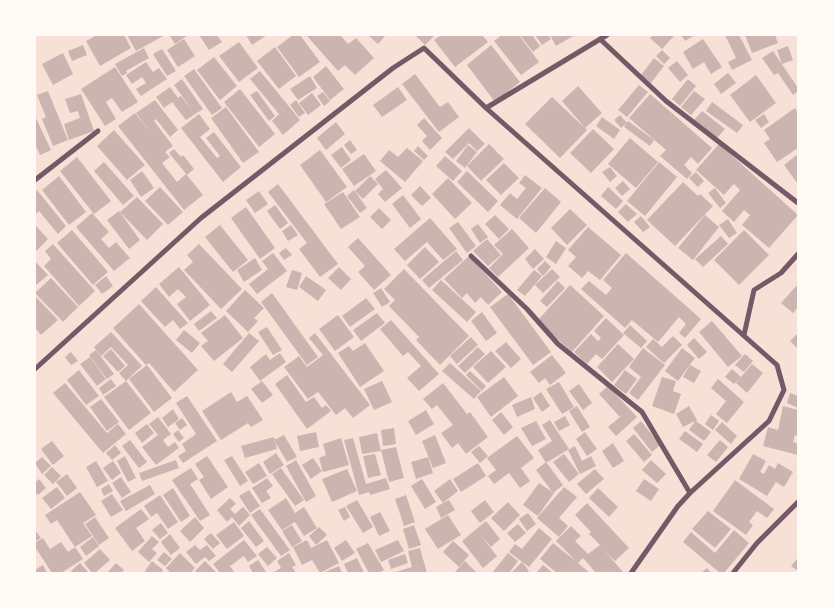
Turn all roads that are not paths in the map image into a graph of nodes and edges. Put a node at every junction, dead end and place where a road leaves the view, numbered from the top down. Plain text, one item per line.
1 (607, 35) edge
2 (600, 39) junction
3 (486, 108) junction
4 (98, 131) dead end
5 (35, 180) edge
6 (798, 203) edge
7 (798, 254) edge
8 (471, 256) dead end
9 (744, 335) junction
10 (35, 369) edge
11 (690, 493) junction
12 (798, 502) edge
13 (631, 573) edge
14 (733, 573) edge

1 - 2 street
2 - 3 street
2 - 6 street
3 - 9 street
3 - 10 street
4 - 5 street
7 - 9 street
8 - 11 street
9 - 11 street
11 - 13 street
12 - 14 street

